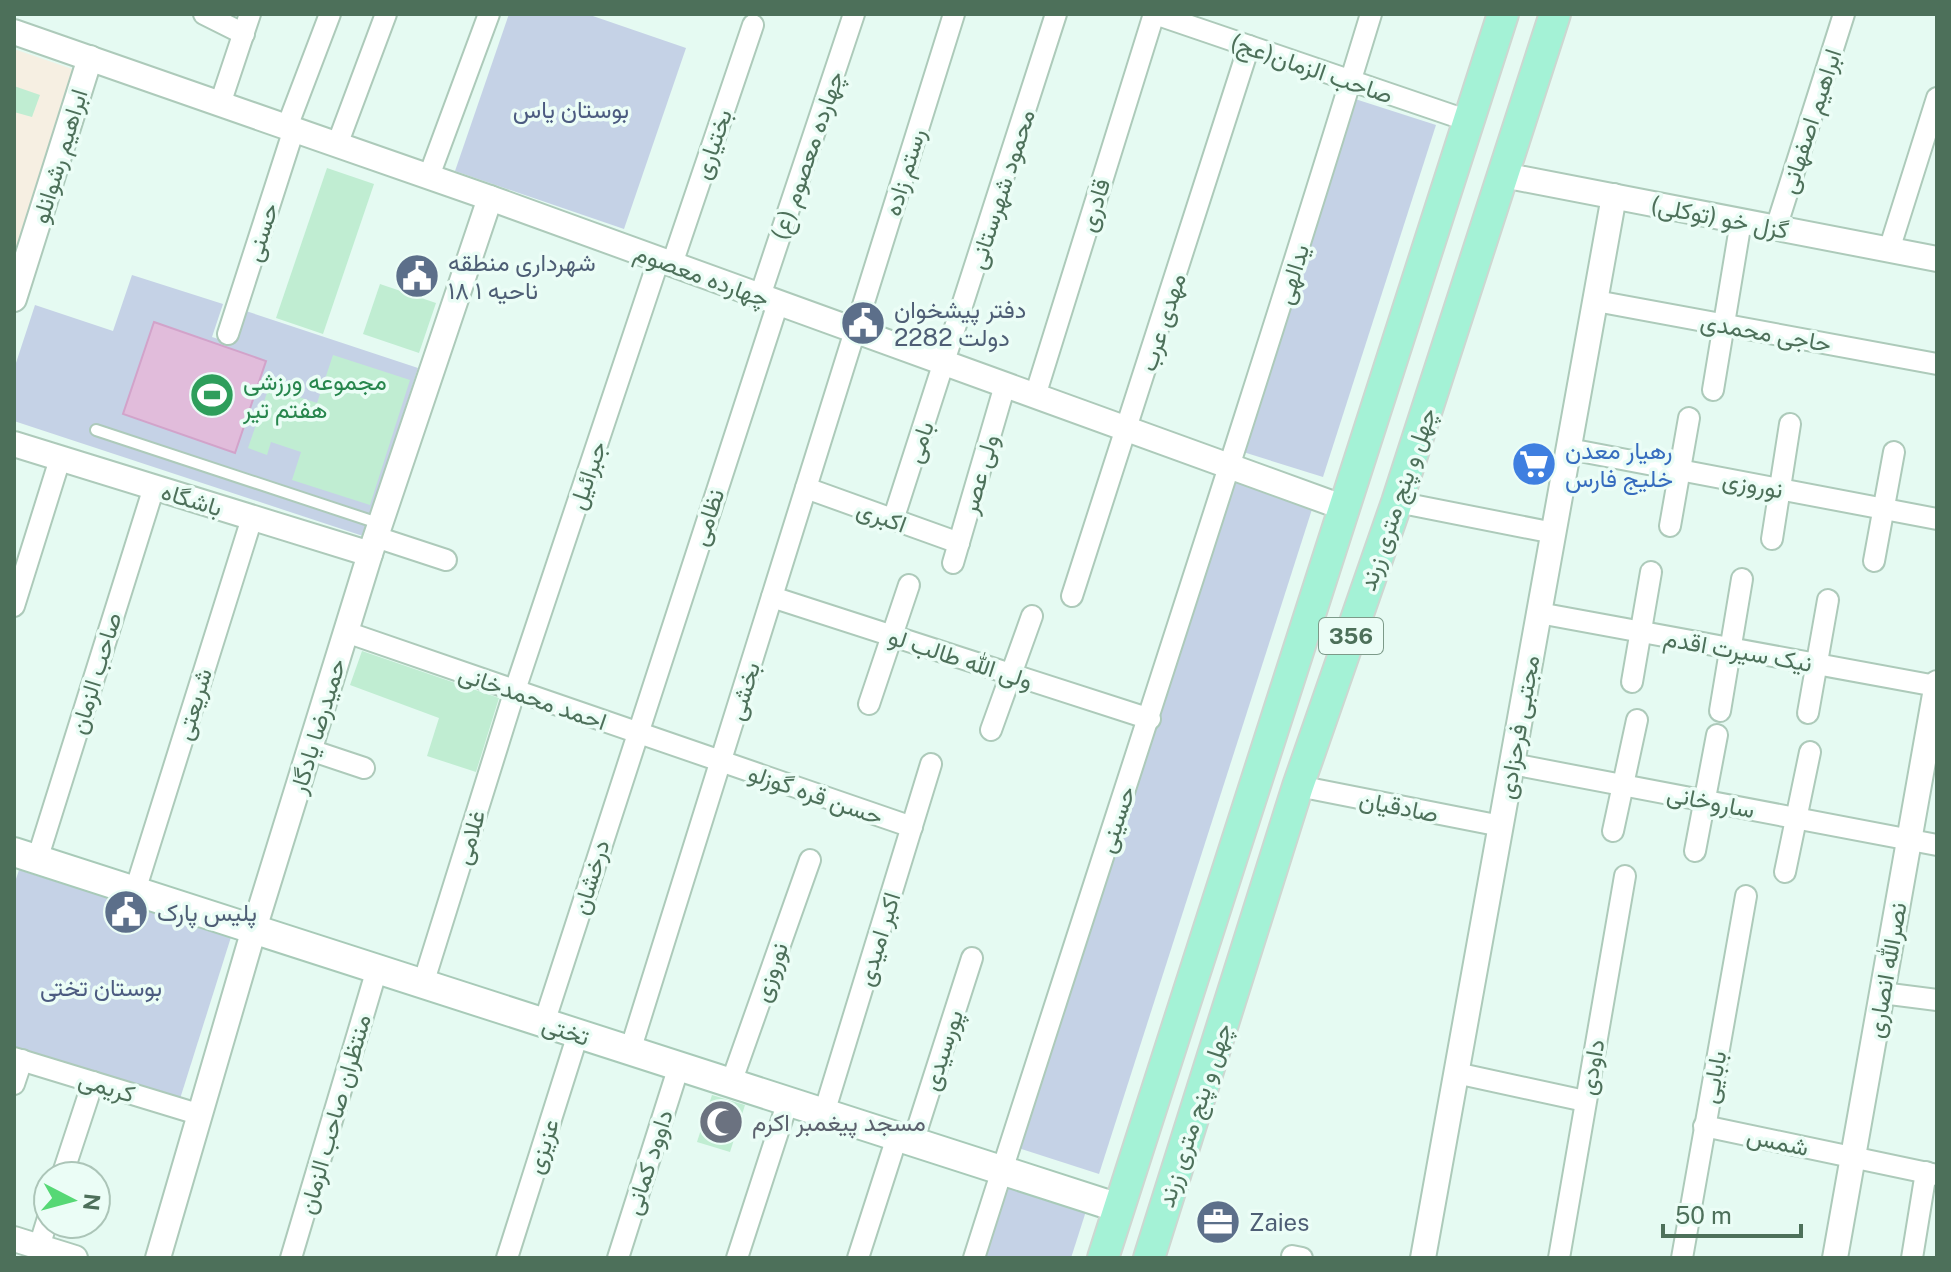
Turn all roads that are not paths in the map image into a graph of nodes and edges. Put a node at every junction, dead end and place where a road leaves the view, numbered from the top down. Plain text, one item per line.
1 (204, 14) edge
2 (250, 14) edge
3 (330, 14) edge
4 (386, 14) edge
5 (489, 14) edge
6 (854, 14) edge
7 (954, 14) edge
8 (1056, 14) edge
9 (1155, 14) edge
10 (1371, 14) edge
11 (1503, 14) edge
12 (1555, 14) edge
13 (1844, 14) edge
14 (753, 25) dead end
15 (14, 32) edge
16 (244, 34) junction
17 (1249, 46) junction
18 (90, 58) junction
19 (1351, 81) junction
20 (1937, 98) edge
21 (220, 104) junction
22 (1469, 121) junction
23 (290, 128) junction
24 (337, 145) junction
25 (1503, 175) junction
26 (429, 176) junction
27 (1614, 196) junction
28 (490, 198) junction
29 (1741, 221) junction
30 (1776, 228) junction
31 (1889, 250) junction
32 (1937, 259) edge
33 (665, 262) junction
34 (14, 299) edge
35 (769, 299) junction
36 (1596, 301) junction
37 (1723, 324) junction
38 (855, 330) junction
39 (228, 334) dead end
40 (945, 363) junction
41 (1937, 364) edge
42 (1005, 385) junction
43 (1713, 390) dead end
44 (1035, 396) junction
45 (1689, 418) dead end
46 (1790, 424) dead end
47 (96, 430) dead end
48 (1128, 430) junction
49 (14, 444) edge
50 (1569, 449) junction
51 (1894, 452) dead end
52 (60, 459) junction
53 (1232, 467) junction
54 (1679, 470) junction
55 (154, 487) junction
56 (806, 488) junction
57 (1780, 489) junction
58 (1397, 502) junction
59 (1342, 507) junction
60 (1883, 509) junction
61 (252, 518) junction
62 (1937, 519) edge
63 (893, 520) junction
64 (1670, 526) dead end
65 (1554, 533) junction
66 (375, 539) junction
67 (1772, 539) dead end
68 (956, 553) joint
69 (446, 560) dead end
70 (1874, 561) dead end
71 (1651, 572) dead end
72 (1742, 579) dead end
73 (909, 585) dead end
74 (1072, 596) dead end
75 (772, 597) junction
76 (1828, 600) dead end
77 (14, 606) edge
78 (1539, 613) junction
79 (1032, 616) dead end
80 (346, 632) junction
81 (1641, 632) junction
82 (892, 636) junction
83 (1731, 648) junction
84 (1816, 664) junction
85 (1014, 675) junction
86 (1632, 682) dead end
87 (1937, 685) edge
88 (515, 690) junction
89 (869, 704) dead end
90 (1720, 711) dead end
91 (1808, 713) dead end
92 (1150, 719) junction
93 (1637, 720) dead end
94 (1933, 728) edge
95 (991, 730) dead end
96 (636, 732) junction
97 (1717, 735) dead end
98 (310, 750) junction
99 (1810, 752) dead end
100 (721, 761) junction
101 (931, 764) dead end
102 (1512, 764) junction
103 (364, 768) dead end
104 (1624, 785) junction
105 (1298, 786) junction
106 (1704, 800) junction
107 (1795, 817) junction
108 (1501, 826) junction
109 (912, 827) junction
110 (1613, 831) dead end
111 (1909, 838) junction
112 (1937, 845) edge
113 (1695, 851) dead end
114 (25, 856) edge
115 (810, 860) dead end
116 (1785, 872) dead end
117 (1625, 876) dead end
118 (135, 891) junction
119 (1746, 896) dead end
120 (254, 929) junction
121 (972, 958) dead end
122 (377, 969) junction
123 (423, 984) junction
124 (1882, 993) junction
125 (1937, 1000) edge
126 (544, 1023) junction
127 (578, 1034) junction
128 (630, 1051) junction
129 (18, 1059) edge
130 (679, 1066) junction
131 (1456, 1073) junction
132 (93, 1082) junction
133 (731, 1083) junction
134 (14, 1084) edge
135 (788, 1101) junction
136 (1585, 1101) junction
137 (824, 1113) junction
138 (201, 1115) junction
139 (1704, 1126) junction
140 (905, 1139) junction
141 (1852, 1157) junction
142 (67, 1160) edge
143 (1002, 1171) junction
144 (1932, 1173) edge
145 (1119, 1208) junction
146 (14, 1239) edge
147 (41, 1240) edge
148 (39, 1247) junction
149 (75, 1258) edge
150 (158, 1258) edge
151 (291, 1258) edge
152 (507, 1258) edge
153 (618, 1258) edge
154 (737, 1258) edge
155 (858, 1258) edge
156 (974, 1258) edge
157 (1103, 1258) edge
158 (1149, 1258) edge
159 (1423, 1258) edge
160 (1559, 1258) edge
161 (1682, 1258) edge
162 (1835, 1258) edge
163 (1912, 1258) edge

1 - 16 street
2 - 16 street
3 - 23 street, حسنی
4 - 24 street
5 - 26 street
6 - 35 street, چهارده معصوم (ع)
7 - 38 street, رستم زاده
8 - 40 street, محمود شهرستانی
9 - 17 street, صاحب الزمان(عج)
9 - 44 street, قادری
10 - 19 street, یدالهی
11 - 22 main road, چهل و پنج متری زرند / 356
12 - 25 main road, چهل و پنج متری زرند / 356
13 - 30 street, ابراهیم اصفهانی
14 - 33 street, بختیاری
15 - 18 street, چهارده معصوم
16 - 21 street
17 - 19 street, صاحب الزمان(عج)
17 - 48 street, مهدی عرب
18 - 21 street, چهارده معصوم
18 - 34 street, ابراهیم رشوانلو
19 - 22 street, صاحب الزمان(عج)
19 - 53 street, یدالهی
20 - 31 street
21 - 23 street, چهارده معصوم
22 - 59 main road, چهل و پنج متری زرند / 356
23 - 24 street, چهارده معصوم
23 - 39 street, حسنی
24 - 26 street, چهارده معصوم
25 - 27 street, گزل خو (توکلی)
25 - 58 main road, چهل و پنج متری زرند / 356
26 - 28 street, چهارده معصوم
27 - 29 street, گزل خو (توکلی)
27 - 36 street, مجتبی فرحزادی
28 - 33 street, چهارده معصوم
28 - 66 street, حمیدرضا یادگار
29 - 30 street, گزل خو (توکلی)
29 - 37 street
30 - 31 street, گزل خو (توکلی)
31 - 32 street, گزل خو (توکلی)
33 - 35 street, چهارده معصوم
33 - 88 street, جبرائیل
35 - 38 street, چهارده معصوم
35 - 96 street, نظامی
36 - 37 street, حاجی محمدی
36 - 50 street, مجتبی فرحزادی
37 - 41 street, حاجی محمدی
37 - 43 street
38 - 40 street, چهارده معصوم
38 - 56 street, بخشی
40 - 42 street, چهارده معصوم
40 - 63 street, بامی
42 - 44 street, چهارده معصوم
42 - 68 street, ولی عصر
44 - 48 street, چهارده معصوم
45 - 54 street
46 - 57 street
47 - 66 lane
48 - 53 street, چهارده معصوم
48 - 74 street, مهدی عرب
49 - 52 street, باشگاه
50 - 54 street, نوروزی
50 - 65 street, مجتبی فرحزادی
51 - 60 street
52 - 55 street, باشگاه
52 - 77 street
53 - 59 street, چهارده معصوم
53 - 92 street, حسینی
54 - 57 street, نوروزی
54 - 64 street
55 - 61 street, باشگاه
55 - 114 street, صاحب الزمان
56 - 63 street, اکبری
56 - 75 street, بخشی
57 - 60 street, نوروزی
57 - 67 street
58 - 65 street
58 - 105 main road, چهل و پنج متری زرند / 356
59 - 145 main road, چهل و پنج متری زرند / 356
60 - 62 street, نوروزی
60 - 70 street
61 - 66 street, باشگاه
61 - 118 street, شریعتی
63 - 68 street, اکبری
65 - 78 street, مجتبی فرحزادی
66 - 69 street
66 - 80 street, حمیدرضا یادگار
71 - 81 street
72 - 83 street
73 - 82 street
75 - 82 street, ولی الله طالب لو
75 - 100 street, بخشی
76 - 84 street
78 - 81 street, نیک سیرت اقدم
78 - 102 street, مجتبی فرحزادی
79 - 85 street
80 - 88 street, احمد محمدخانی
80 - 98 street, حمیدرضا یادگار
81 - 83 street, نیک سیرت اقدم
81 - 86 street
82 - 85 street, ولی الله طالب لو
82 - 89 street
83 - 84 street, نیک سیرت اقدم
83 - 90 street
84 - 87 street, نیک سیرت اقدم
84 - 91 street
85 - 92 street, ولی الله طالب لو
85 - 95 street
87 - 94 street, نصرالله انصاری
88 - 96 street, احمد محمدخانی
88 - 123 street, غلامی
92 - 143 street, حسینی
93 - 104 street
94 - 111 street, نصرالله انصاری
96 - 100 street, احمد محمدخانی
96 - 126 street, درخشان
97 - 106 street
98 - 103 street
98 - 120 street, حمیدرضا یادگار
99 - 107 street
100 - 109 street, حسن قره گوزلو
100 - 128 street, بخشی
101 - 109 street, اکبر امیدی
102 - 104 street, ساروخانی
102 - 108 street, مجتبی فرحزادی
104 - 106 street, ساروخانی
104 - 110 street
105 - 108 street, صادقیان
105 - 158 main road, چهل و پنج متری زرند / 356
106 - 107 street, ساروخانی
106 - 113 street
107 - 111 street, ساروخانی
107 - 116 street
108 - 131 street, مجتبی فرحزادی
109 - 137 street, اکبر امیدی
111 - 112 street, ساروخانی
111 - 124 street, نصرالله انصاری
114 - 118 main road, تختی
115 - 133 street, نوروزی
117 - 136 street, داودی
118 - 120 main road, تختی
119 - 139 street, بابایی
120 - 122 main road, تختی
120 - 138 street, حمیدرضا یادگار
121 - 140 street, پورسیدی
122 - 123 main road, تختی
122 - 151 street, منتظران صاحب الزمان
123 - 126 main road, تختی
124 - 125 street
124 - 141 street, نصرالله انصاری
126 - 127 main road, تختی
127 - 128 main road, تختی
127 - 152 street, عزیزی
128 - 130 main road, تختی
129 - 132 street, کریمی
129 - 134 street
130 - 133 main road, تختی
130 - 153 street, داوود کمانی
131 - 136 street
131 - 159 street, مجتبی فرحزادی
132 - 138 street, کریمی
132 - 142 street
133 - 135 main road, تختی
135 - 137 main road, تختی
135 - 154 street
136 - 160 street, داودی
137 - 140 main road, تختی
138 - 150 street, حمیدرضا یادگار
139 - 141 street, شمس
139 - 161 street, بابایی
140 - 143 main road, تختی
140 - 155 street, پورسیدی
141 - 144 street, شمس
141 - 162 street, نصرالله انصاری
143 - 145 main road, تختی
143 - 156 street, حسینی
144 - 163 street
145 - 157 main road, چهل و پنج متری زرند / 356
146 - 148 street
147 - 148 street
148 - 149 street

